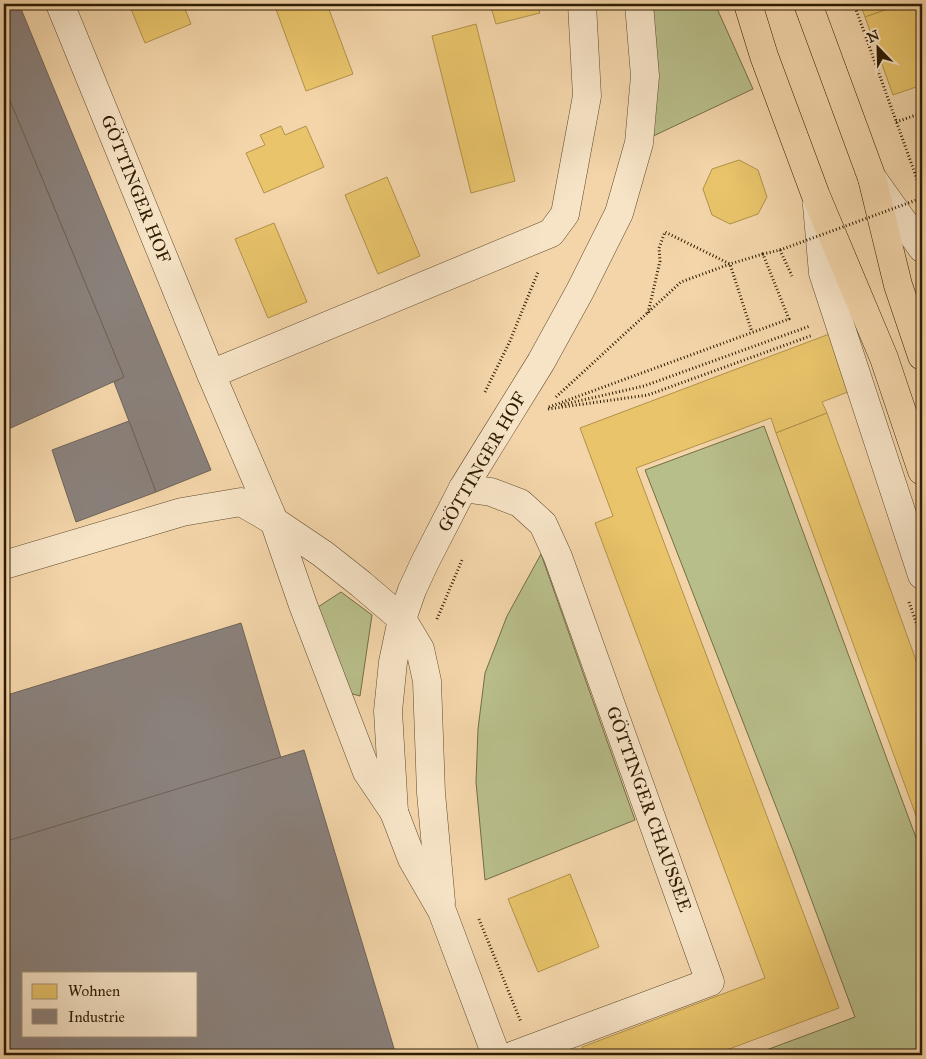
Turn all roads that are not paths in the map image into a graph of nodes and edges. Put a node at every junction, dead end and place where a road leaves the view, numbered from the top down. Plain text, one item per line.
1 (60, 4) edge
2 (582, 4) edge
3 (639, 4) edge
4 (730, 4) edge
5 (748, 4) edge
6 (808, 4) edge
7 (764, 56) junction
8 (872, 178) junction
9 (816, 196) junction
10 (922, 248) edge
11 (922, 356) edge
12 (212, 374) junction
13 (922, 471) edge
14 (463, 488) junction
15 (274, 521) junction
16 (4, 565) edge
17 (922, 575) edge
18 (402, 619) junction
19 (394, 812) junction
20 (442, 911) junction
21 (523, 1052) edge
22 (496, 1055) edge

1 - 12 street, GÖTTINGER HOF
2 - 12 street
3 - 14 street, GÖTTINGER HOF
4 - 7 main road
5 - 7 main road
6 - 8 main road
7 - 9 main road
8 - 10 street
8 - 11 main road
9 - 13 main road
9 - 17 street
12 - 15 street, GÖTTINGER HOF
14 - 18 street, GÖTTINGER HOF
14 - 21 street, GÖTTINGER CHAUSSEE
15 - 16 street
15 - 18 street
15 - 19 street
18 - 19 street
18 - 20 street
19 - 20 street
20 - 22 street

